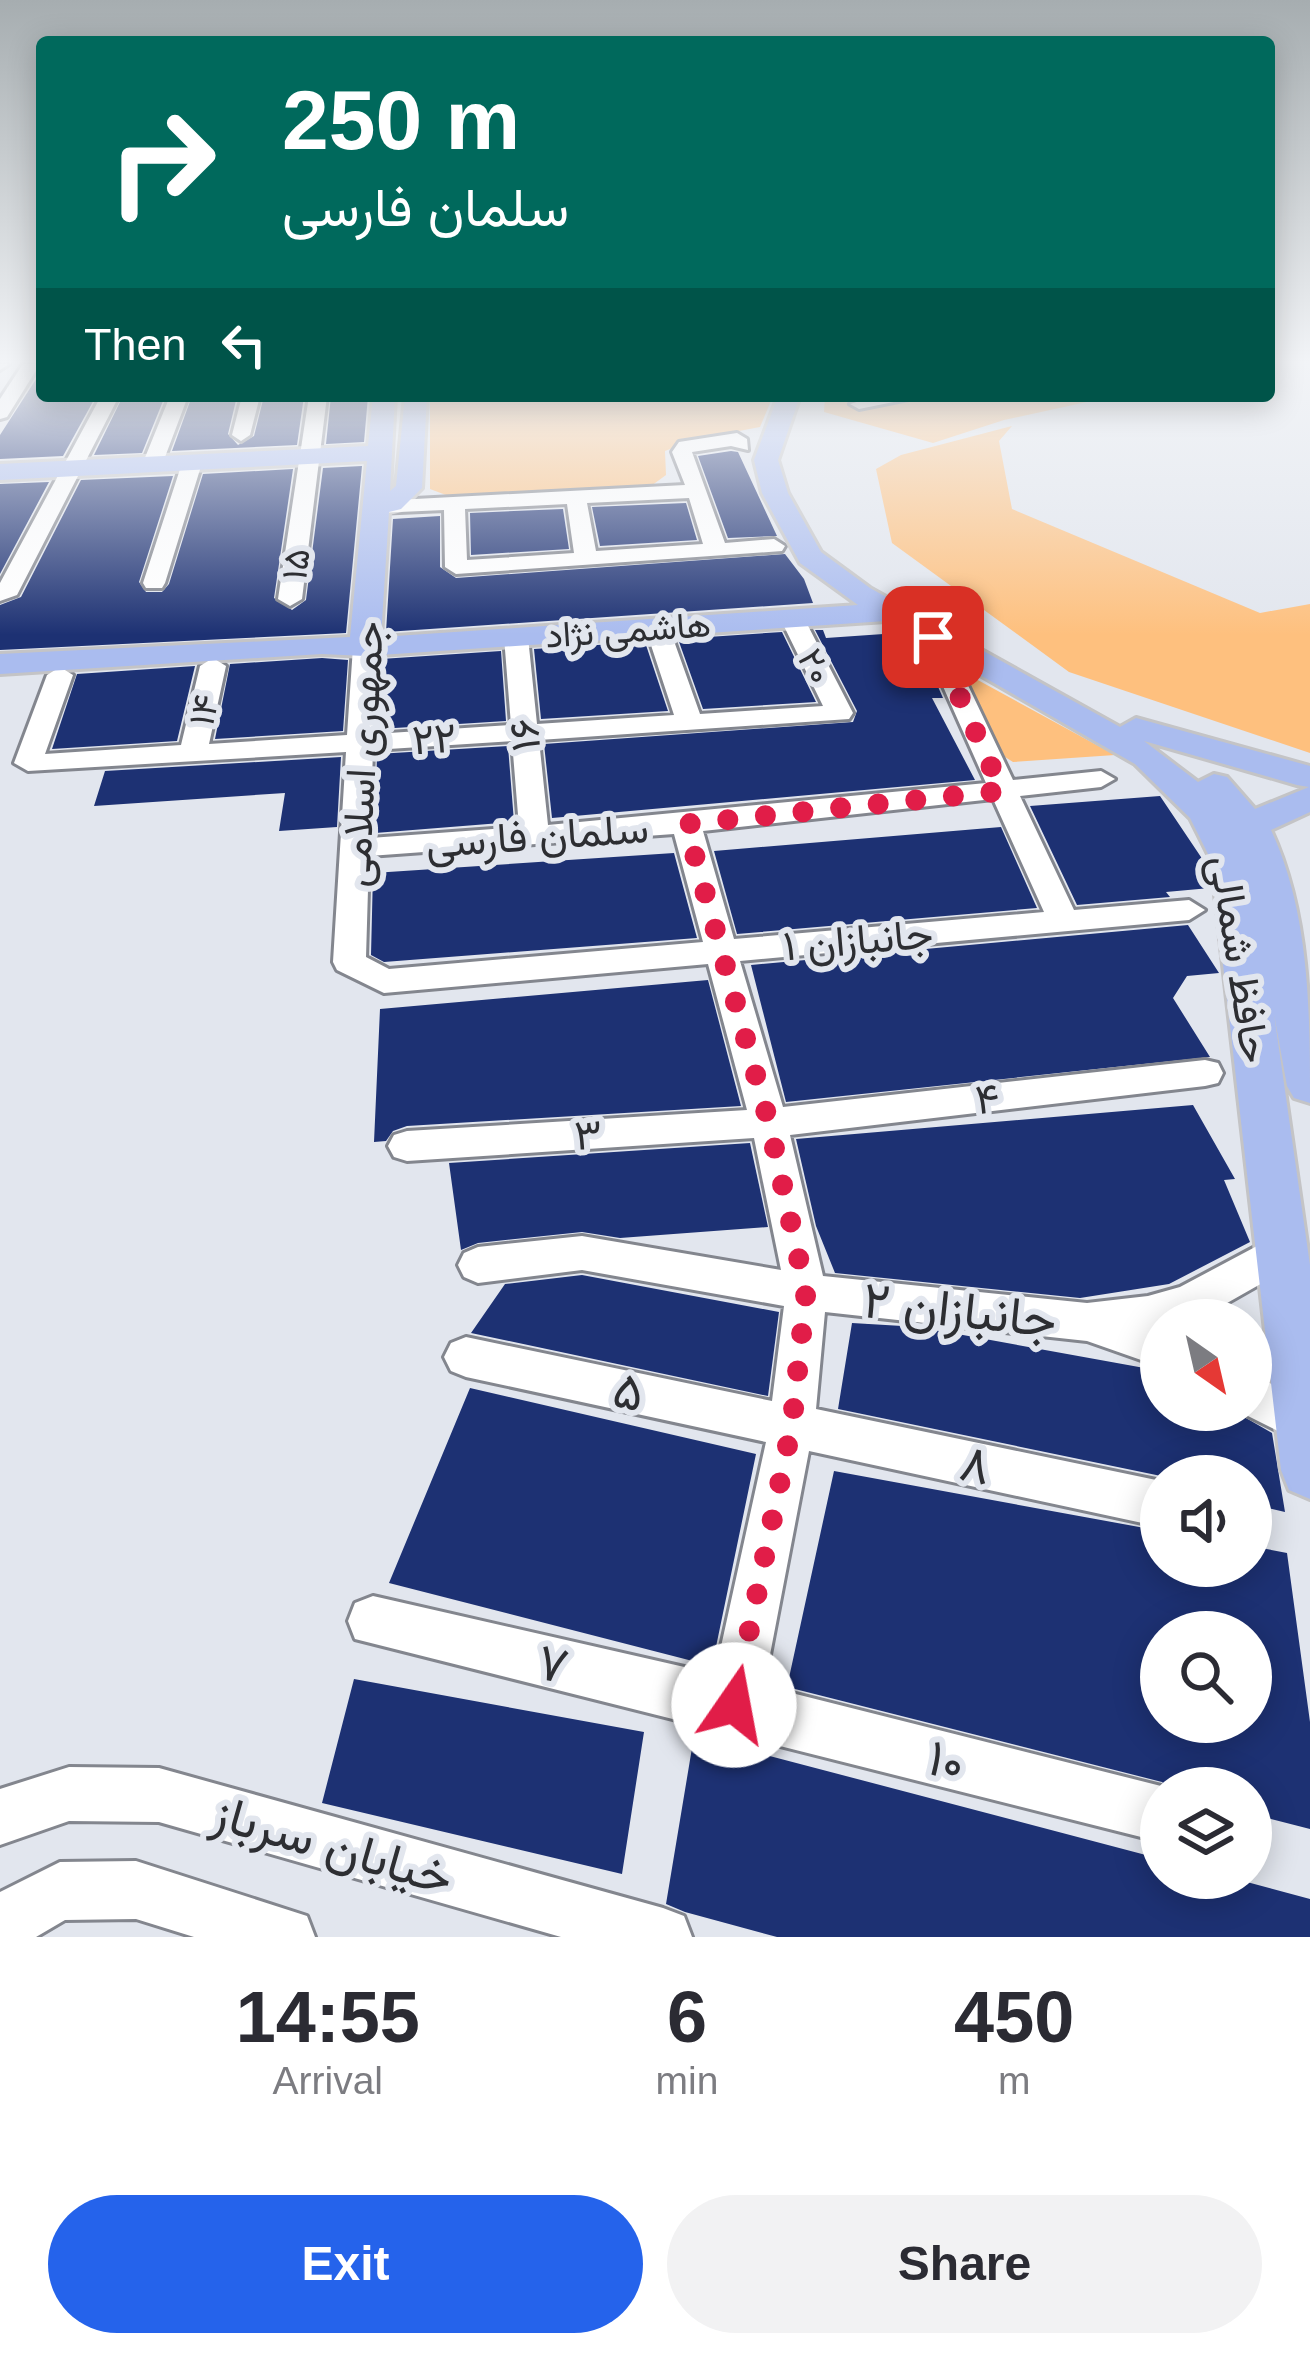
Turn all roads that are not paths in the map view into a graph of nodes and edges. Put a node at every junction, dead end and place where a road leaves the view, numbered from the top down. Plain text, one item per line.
1 (81, 454) edge
2 (156, 454) edge
3 (353, 454) edge
4 (377, 454) edge
5 (412, 454) edge
6 (683, 454) edge
7 (768, 454) edge
8 (790, 454) edge
9 (309, 457) junction
10 (192, 463) junction
11 (152, 465) junction
12 (74, 469) junction
13 (0, 472) edge
14 (697, 491) junction
15 (576, 496) junction
16 (454, 504) junction
17 (377, 507) junction
18 (774, 546) dead end
19 (716, 549) junction
20 (586, 558) junction
21 (154, 583) dead end
22 (5, 595) dead end
23 (290, 599) dead end
24 (892, 611) junction
25 (792, 618) junction
26 (657, 627) junction
27 (516, 637) junction
28 (933, 637) junction
29 (365, 647) junction
30 (0, 664) edge
31 (213, 666) junction
32 (61, 675) junction
33 (0, 679) edge
34 (840, 713) joint
35 (690, 723) junction
36 (1136, 728) junction
37 (524, 732) junction
38 (363, 742) junction
39 (194, 754) junction
40 (1310, 777) edge
41 (1101, 778) dead end
42 (1002, 791) junction
43 (1310, 797) edge
44 (686, 824) junction
45 (1250, 826) junction
46 (534, 832) junction
47 (357, 848) junction
48 (1189, 910) dead end
49 (1063, 920) junction
50 (722, 951) junction
51 (384, 981) joint
52 (1308, 1066) edge
53 (1205, 1073) dead end
54 (769, 1123) junction
55 (406, 1146) dead end
56 (1280, 1241) junction
57 (478, 1265) dead end
58 (806, 1292) junction
59 (1087, 1322) junction
60 (1140, 1341) edge
61 (466, 1358) dead end
62 (1272, 1407) edge
63 (1302, 1423) junction
64 (792, 1424) junction
65 (1310, 1470) edge
66 (1140, 1499) edge
67 (373, 1622) dead end
68 (734, 1705) junction
69 (1140, 1809) edge
70 (0, 1817) edge
71 (7, 1937) edge
72 (286, 1937) edge
73 (660, 1937) edge

1 - 12 street
2 - 11 street
3 - 9 main road
4 - 17 main road, جمهوری اسلامی
5 - 17 main road
6 - 14 street
7 - 24 main road, حافظ شمالی
8 - 36 main road, حافظ شمالی
9 - 10 main road
9 - 23 street, ۱۵
10 - 11 main road
10 - 21 street
11 - 12 main road
12 - 13 main road
12 - 22 street
14 - 15 street
14 - 19 street
15 - 16 street
15 - 20 street
16 - 17 street
16 - 20 street
17 - 29 main road, جمهوری اسلامی
18 - 19 street
19 - 20 street
24 - 25 main road, هاشمی نژاد
24 - 28 main road, حافظ شمالی
25 - 26 main road, هاشمی نژاد
25 - 34 street, ۲۰
26 - 27 main road, هاشمی نژاد
26 - 35 street
27 - 29 main road, هاشمی نژاد
27 - 37 street, ۱۶
28 - 42 street
28 - 56 main road, حافظ شمالی
29 - 30 main road, هاشمی نژاد
29 - 31 main road, هاشمی نژاد
29 - 38 street, جمهوری اسلامی
31 - 32 main road, هاشمی نژاد
31 - 39 street, ۱۴
32 - 33 main road, هاشمی نژاد
32 - 39 street, ۲۲
34 - 35 street, ۲۲
35 - 37 street, ۲۲
36 - 40 main road
36 - 45 main road, حافظ شمالی
37 - 38 street, ۲۲
37 - 46 street, ۱۶
38 - 39 street, ۲۲
38 - 47 street, جمهوری اسلامی
41 - 42 street, سلمان فارسی
42 - 44 street, سلمان فارسی
42 - 49 street
43 - 45 main road
44 - 46 street, سلمان فارسی
44 - 50 street
45 - 52 main road, حافظ شمالی
46 - 47 street, سلمان فارسی
47 - 51 street, جمهوری اسلامی
48 - 49 street, جانبازان ۱
49 - 50 street, جانبازان ۱
50 - 51 street, جانبازان ۱
50 - 54 street
53 - 54 street, ۴
54 - 55 street, ۳
54 - 58 street
56 - 59 street
56 - 63 main road, حافظ شمالی
57 - 58 street, جانبازان ۲
58 - 59 street, جانبازان ۲
58 - 64 street
59 - 60 street
61 - 64 street, ۵
62 - 63 street
63 - 65 main road, حافظ شمالی
64 - 66 street, ۸
64 - 68 street
67 - 68 street, ۷
68 - 69 street, ۱۰
70 - 73 street, خیابان سرباز
71 - 72 street

